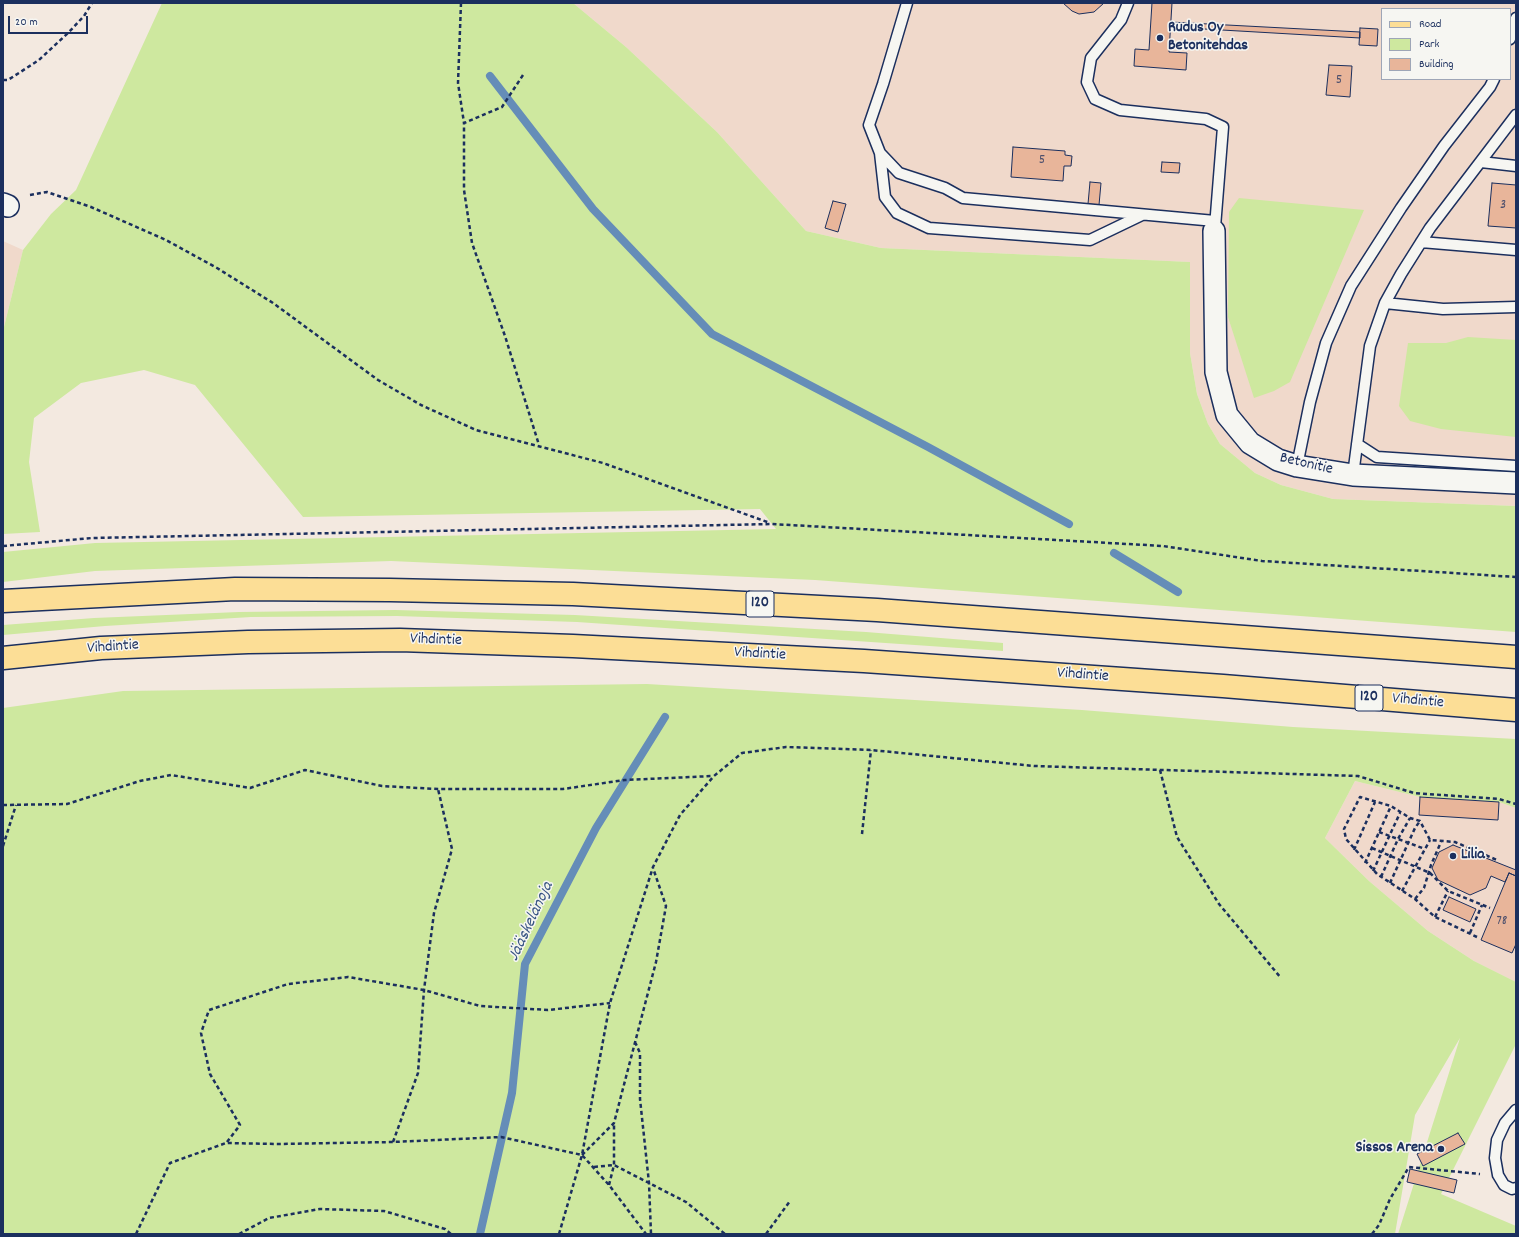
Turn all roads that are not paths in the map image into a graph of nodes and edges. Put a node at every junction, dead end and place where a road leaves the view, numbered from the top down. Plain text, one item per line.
1 (906, 3) edge
2 (1128, 3) edge
3 (1516, 18) edge
4 (1511, 36) edge
5 (1494, 80) edge
6 (1516, 115) edge
7 (880, 154) junction
8 (1482, 162) junction
9 (1516, 166) edge
10 (1142, 215) junction
11 (1215, 226) junction
12 (1421, 242) junction
13 (1516, 250) edge
14 (1385, 304) junction
15 (1516, 307) edge
16 (1357, 444) junction
17 (1297, 466) junction
18 (1516, 466) edge
19 (1354, 475) junction
20 (1516, 483) edge
21 (3, 601) edge
22 (1516, 657) edge
23 (3, 658) edge
24 (1516, 710) edge
25 (1516, 1110) edge
26 (1516, 1188) edge

1 - 7 lane
2 - 11 lane
3 - 4 lane
5 - 17 lane
6 - 8 lane
7 - 10 lane
7 - 10 lane
8 - 9 lane
8 - 12 lane
10 - 11 lane
11 - 17 street, Betonitie
12 - 13 lane
12 - 14 lane
14 - 15 lane
14 - 16 lane
16 - 18 lane
16 - 19 lane
17 - 19 street, Betonitie
19 - 20 street, Betonitie
21 - 22 main road, 120
23 - 24 main road, Vihdintie / 120
25 - 26 lane

